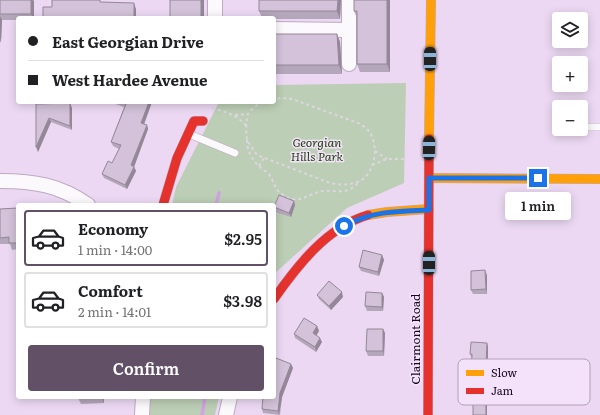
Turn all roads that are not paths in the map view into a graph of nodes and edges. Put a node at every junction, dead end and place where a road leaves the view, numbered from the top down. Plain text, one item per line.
1 (215, 0) edge
2 (350, 0) edge
3 (431, 0) edge
4 (215, 16) edge
5 (276, 29) edge
6 (349, 30) junction
7 (349, 64) dead end
8 (204, 121) dead end
9 (588, 127) edge
10 (600, 127) edge
11 (188, 133) junction
12 (235, 153) dead end
13 (429, 178) junction
14 (600, 179) edge
15 (0, 181) edge
16 (85, 203) edge
17 (164, 203) edge
18 (429, 210) junction
19 (276, 296) edge
20 (143, 399) edge
21 (230, 399) edge
22 (142, 415) edge
23 (226, 415) edge
24 (428, 415) edge

1 - 4 street
2 - 6 street
3 - 13 street, Clairmont Road
5 - 6 street
6 - 7 street
8 - 11 street
9 - 10 lane
11 - 12 lane
11 - 17 street
13 - 14 street
13 - 18 street, Clairmont Road
15 - 16 street
18 - 19 street
18 - 24 street, Clairmont Road
20 - 22 street
21 - 23 street

